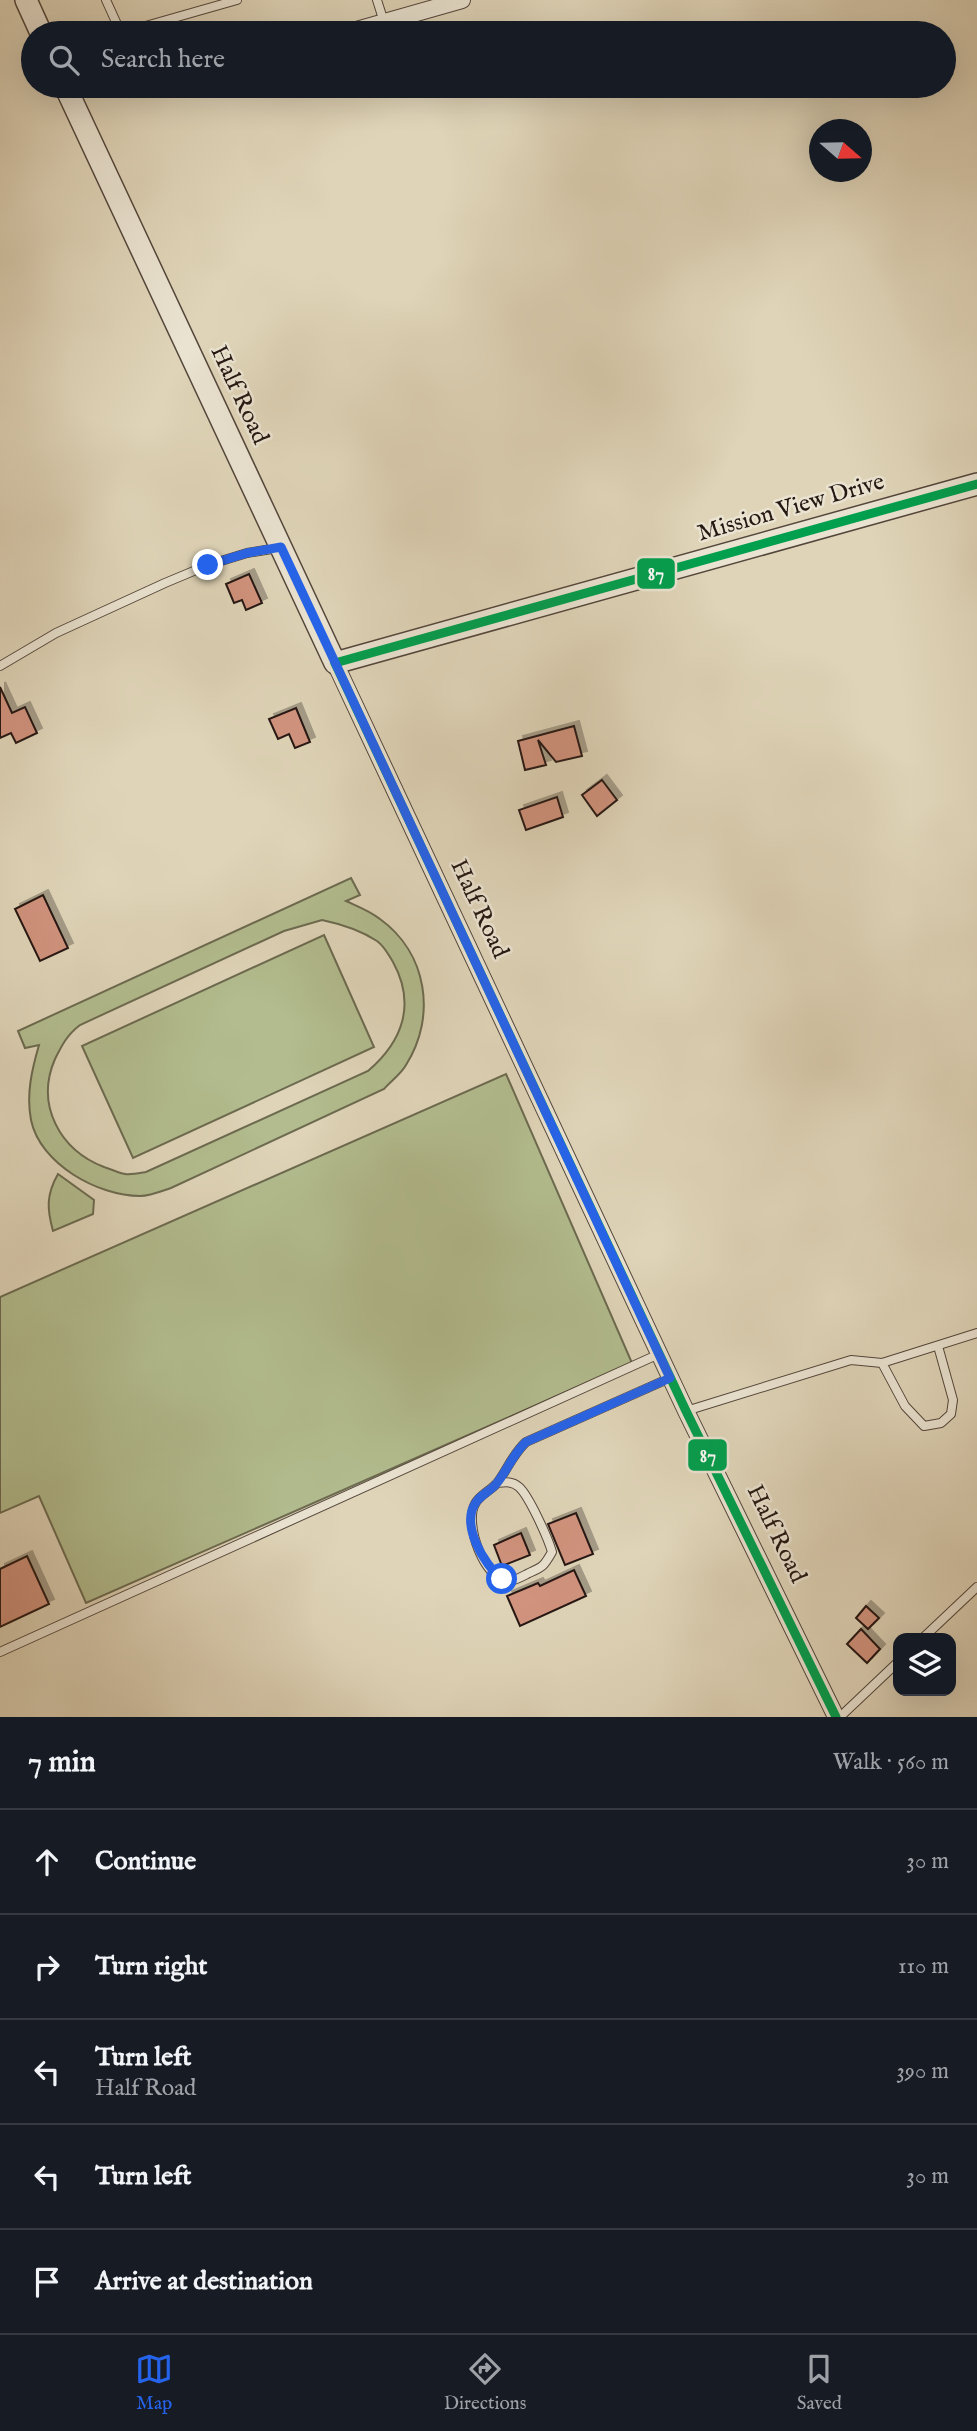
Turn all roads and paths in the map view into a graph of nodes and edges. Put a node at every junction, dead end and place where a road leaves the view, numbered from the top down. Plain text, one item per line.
1 (26, 0) edge
2 (41, 0) edge
3 (106, 0) edge
4 (237, 0) edge
5 (377, 0) edge
6 (462, 0) edge
7 (36, 21) edge
8 (48, 21) edge
9 (116, 21) edge
10 (175, 21) edge
11 (384, 21) edge
12 (388, 21) edge
13 (73, 98) edge
14 (977, 484) edge
15 (281, 547) junction
16 (335, 663) junction
17 (0, 666) edge
18 (977, 1333) edge
19 (938, 1346) junction
20 (659, 1354) junction
21 (882, 1363) junction
22 (670, 1378) junction
23 (686, 1411) junction
24 (497, 1483) junction
25 (977, 1587) edge
26 (928, 1633) edge
27 (0, 1652) edge
28 (893, 1667) edge
29 (838, 1717) edge

1 - 7 street
2 - 8 street
3 - 9 lane
4 - 10 lane
5 - 11 lane
6 - 12 street
13 - 15 street, Half Road
14 - 16 street, Mission View Drive
15 - 16 street, Half Road
15 - 17 lane
16 - 20 street, Half Road
18 - 19 lane
19 - 21 lane
19 - 21 lane
20 - 22 street, Half Road
20 - 27 lane
21 - 23 lane
22 - 23 street, Half Road
22 - 24 lane
23 - 29 street, Half Road
24 - 24 lane
25 - 26 lane
28 - 29 lane

